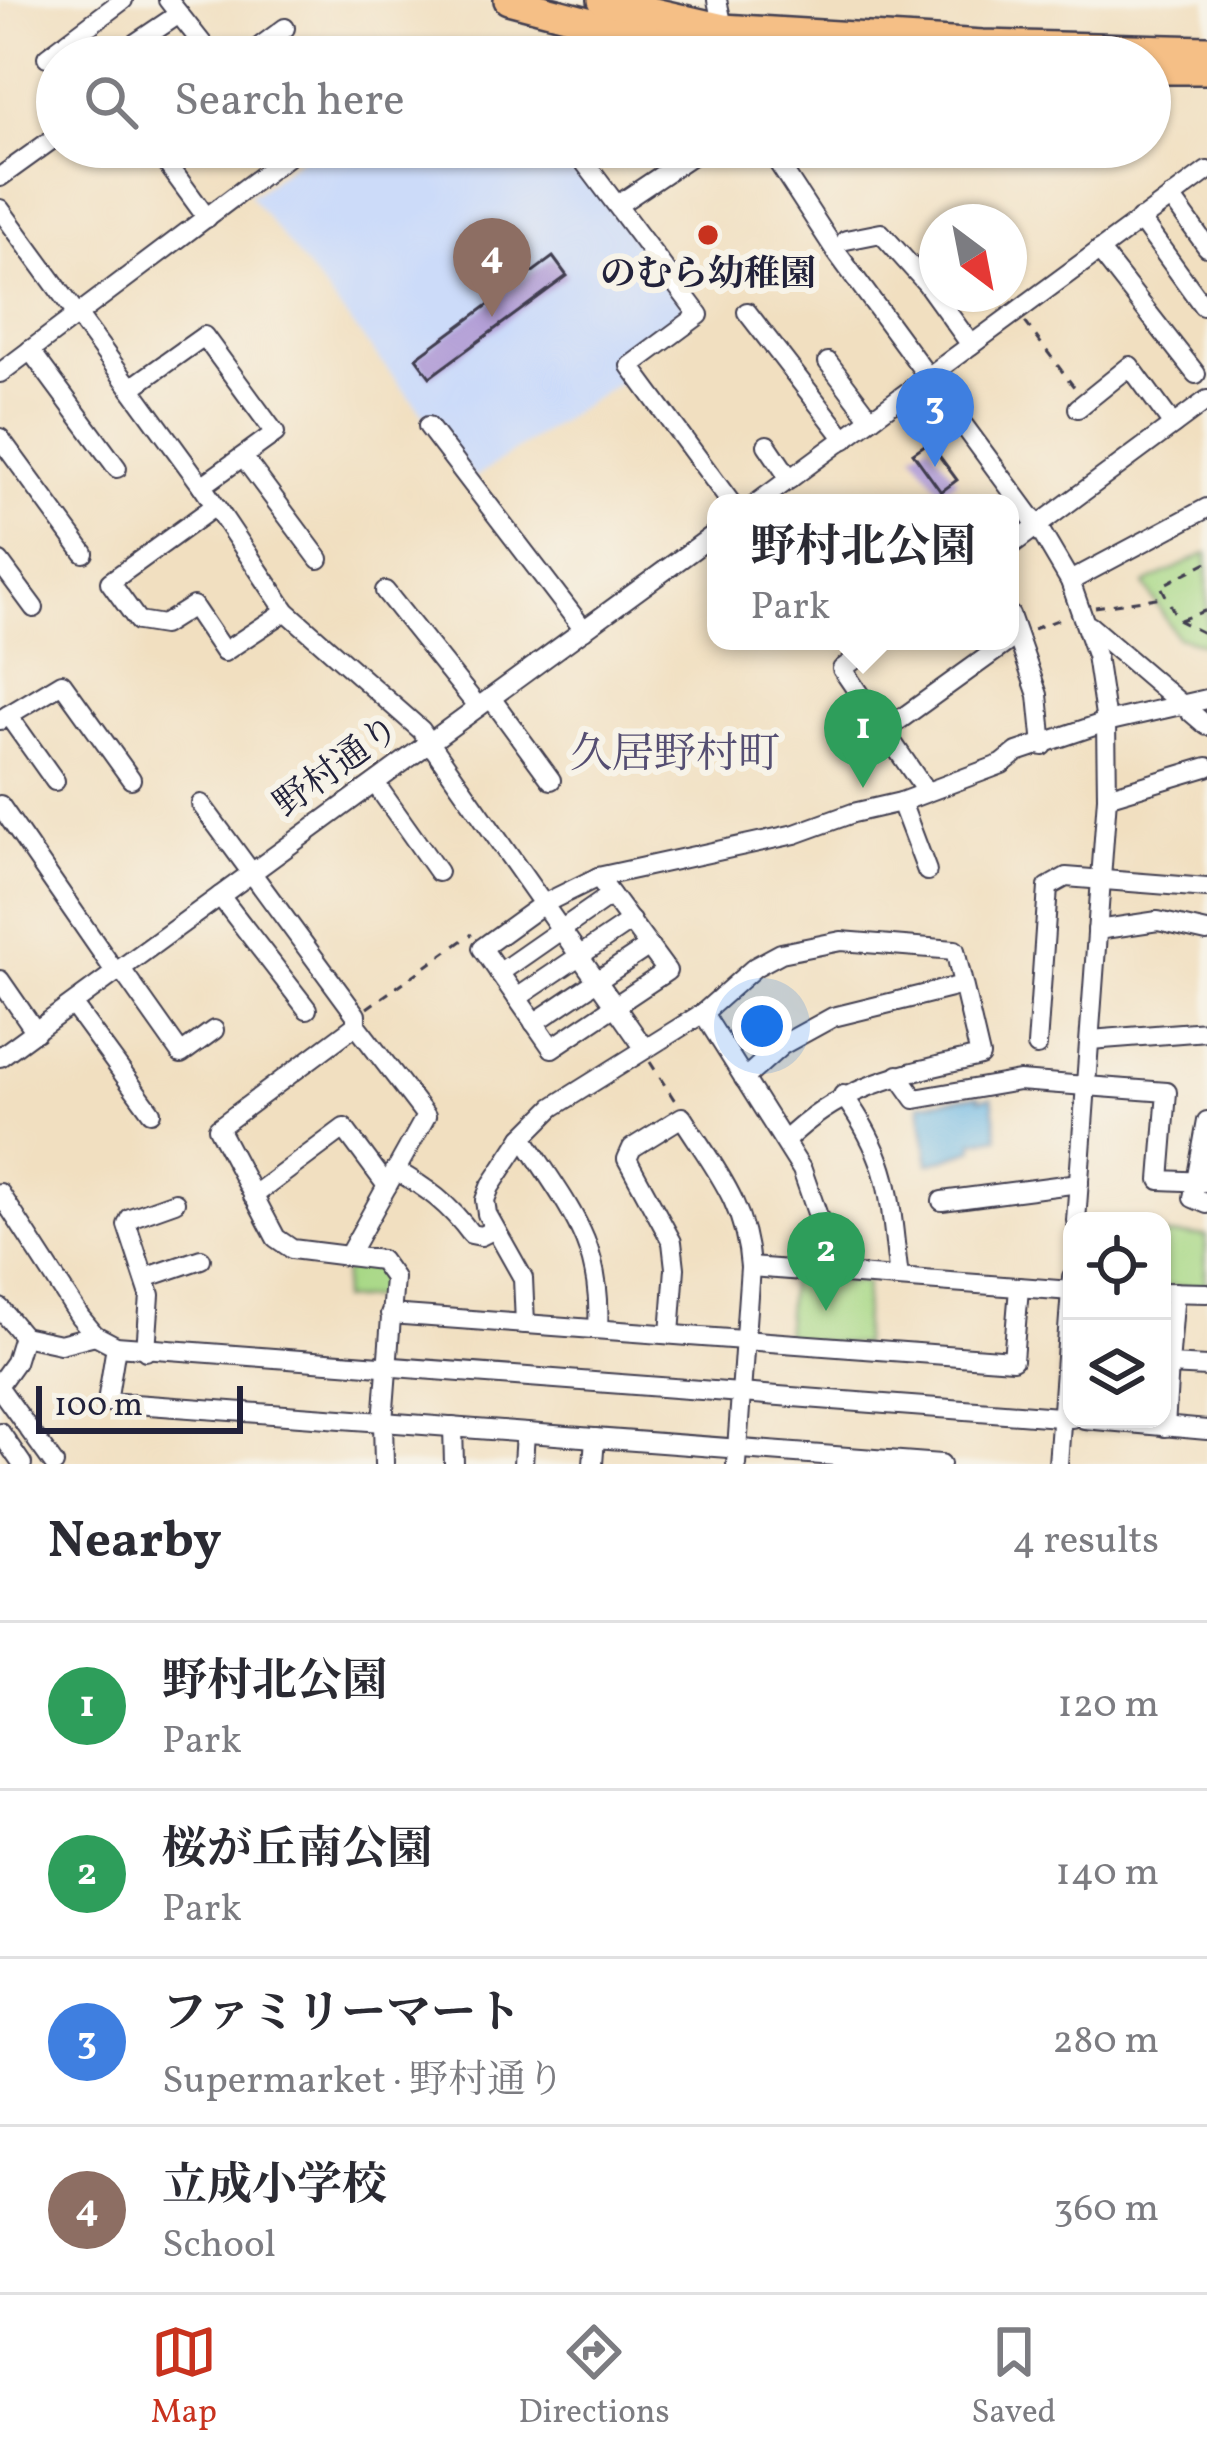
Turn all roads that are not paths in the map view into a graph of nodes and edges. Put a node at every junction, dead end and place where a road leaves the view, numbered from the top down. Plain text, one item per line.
1 (123, 0) edge
2 (508, 0) edge
3 (602, 0) edge
4 (174, 7) edge
5 (285, 28) dead end
6 (725, 32) edge
7 (75, 36) edge
8 (152, 36) edge
9 (197, 36) edge
10 (274, 36) edge
11 (811, 36) edge
12 (1171, 49) edge
13 (1207, 50) edge
14 (1171, 70) edge
15 (1207, 70) edge
16 (36, 151) edge
17 (170, 168) edge
18 (273, 168) edge
19 (590, 168) edge
20 (673, 168) edge
21 (781, 168) edge
22 (1207, 171) edge
23 (0, 176) edge
24 (1171, 196) junction
25 (619, 204) junction
26 (0, 208) edge
27 (207, 218) junction
28 (1140, 219) junction
29 (846, 240) dead end
30 (1207, 247) edge
31 (1099, 250) junction
32 (1203, 306) dead end
33 (747, 312) dead end
34 (77, 316) junction
35 (971, 345) junction
36 (30, 350) junction
37 (829, 362) dead end
38 (0, 373) edge
39 (1196, 374) dead end
40 (928, 376) junction
41 (131, 388) junction
42 (1082, 405) road end
43 (1204, 411) edge
44 (871, 418) junction
45 (1173, 425) junction
46 (428, 426) dead end
47 (0, 439) edge
48 (844, 439) junction
49 (767, 445) dead end
50 (243, 457) junction
51 (117, 468) dead end
52 (790, 478) junction
53 (202, 487) junction
54 (724, 494) edge
55 (769, 494) edge
56 (1014, 494) edge
57 (1019, 500) edge
58 (215, 506) junction
59 (1207, 508) edge
60 (1037, 525) junction
61 (1019, 538) edge
62 (707, 540) edge
63 (84, 553) dead end
64 (319, 559) dead end
65 (0, 562) edge
66 (1070, 581) junction
67 (385, 591) dead end
68 (34, 608) dead end
69 (286, 611) junction
70 (1078, 616) junction
71 (584, 630) junction
72 (868, 650) edge
73 (996, 650) edge
74 (1018, 650) edge
75 (1207, 699) edge
76 (484, 702) junction
77 (1180, 706) junction
78 (4, 717) edge
79 (1106, 722) junction
80 (1207, 726) edge
81 (884, 731) junction
82 (429, 742) junction
83 (1043, 746) junction
84 (1207, 767) edge
85 (131, 779) dead end
86 (551, 780) dead end
87 (55, 781) dead end
88 (375, 783) junction
89 (925, 790) junction
90 (1108, 796) junction
91 (901, 802) junction
92 (201, 804) dead end
93 (0, 806) edge
94 (927, 871) dead end
95 (438, 872) dead end
96 (250, 874) junction
97 (598, 877) junction
98 (1101, 879) junction
99 (1207, 888) edge
100 (611, 895) junction
101 (220, 896) junction
102 (539, 898) junction
103 (631, 921) junction
104 (1097, 929) junction
105 (561, 930) junction
106 (1207, 932) edge
107 (649, 946) junction
108 (579, 956) junction
109 (119, 971) junction
110 (500, 973) junction
111 (0, 980) edge
112 (597, 981) junction
113 (963, 985) junction
114 (517, 998) junction
115 (73, 1005) junction
116 (615, 1007) junction
117 (307, 1009) dead end
118 (703, 1013) junction
119 (356, 1020) junction
120 (534, 1023) junction
121 (214, 1030) dead end
122 (36, 1031) junction
123 (1207, 1031) edge
124 (1090, 1040) junction
125 (1037, 1046) dead end
126 (642, 1051) junction
127 (0, 1058) edge
128 (898, 1075) junction
129 (744, 1079) junction
130 (1086, 1087) junction
131 (844, 1095) junction
132 (151, 1112) dead end
133 (1207, 1121) edge
134 (523, 1137) junction
135 (785, 1141) junction
136 (391, 1178) junction
137 (1079, 1183) junction
138 (1200, 1191) edge
139 (0, 1193) edge
140 (253, 1196) junction
141 (175, 1202) dead end
142 (942, 1202) dead end
143 (1077, 1212) edge
144 (495, 1229) junction
145 (348, 1256) junction
146 (202, 1259) dead end
147 (750, 1267) junction
148 (823, 1273) junction
149 (145, 1278) junction
150 (899, 1278) junction
151 (1019, 1288) junction
152 (1063, 1291) edge
153 (1171, 1292) edge
154 (1207, 1293) edge
155 (0, 1308) edge
156 (390, 1314) junction
157 (525, 1324) junction
158 (598, 1329) junction
159 (670, 1334) junction
160 (94, 1335) junction
161 (23, 1336) junction
162 (745, 1341) junction
163 (116, 1346) junction
164 (146, 1352) junction
165 (1171, 1365) edge
166 (1207, 1366) edge
167 (387, 1367) junction
168 (0, 1386) edge
169 (740, 1394) junction
170 (1063, 1417) edge
171 (383, 1422) junction
172 (453, 1426) junction
173 (1171, 1427) edge
174 (1065, 1428) edge
175 (1207, 1430) edge
176 (0, 1432) edge
177 (524, 1433) junction
178 (595, 1438) junction
179 (664, 1454) edge
180 (736, 1456) edge
181 (813, 1459) edge
182 (888, 1462) edge
183 (22, 1464) edge
184 (54, 1464) edge
185 (384, 1464) edge
186 (454, 1464) edge
187 (523, 1464) edge
188 (593, 1464) edge
189 (941, 1464) edge
190 (1058, 1464) edge

1 - 7 street
2 - 6 highway
3 - 6 highway
4 - 8 street
4 - 9 street
5 - 10 street
6 - 11 highway
12 - 13 highway
14 - 15 highway
16 - 23 street
17 - 27 street
18 - 27 street
19 - 25 street
20 - 25 street
21 - 40 street
22 - 24 street
24 - 28 street
24 - 30 street
25 - 54 street
26 - 34 street
27 - 34 street
28 - 31 street
28 - 32 street
29 - 35 street
31 - 35 street
31 - 39 street
33 - 48 street
34 - 36 street
34 - 41 street
35 - 40 street
36 - 38 street
36 - 51 street
37 - 44 street
40 - 44 street
40 - 56 street
41 - 50 street
41 - 53 street
42 - 45 street
43 - 45 street
44 - 48 street
45 - 60 street
46 - 71 street
47 - 63 street
48 - 52 street
49 - 52 street
50 - 53 street
50 - 64 street
52 - 55 street
53 - 58 street
57 - 60 street
58 - 69 street
58 - 69 street
59 - 66 street
60 - 61 street
60 - 66 street
62 - 71 street, 野村通り
65 - 68 street
66 - 70 street
67 - 76 street
69 - 82 street
70 - 77 street
70 - 79 street
71 - 76 street, 野村通り
72 - 81 street
73 - 81 street
74 - 83 street
75 - 77 street
76 - 82 street, 野村通り
76 - 86 street
77 - 79 street
77 - 80 street
78 - 85 street
78 - 87 street
79 - 83 street
79 - 90 street
81 - 89 street
82 - 88 street, 野村通り
82 - 102 street
83 - 89 street
84 - 90 street
88 - 95 street
88 - 96 street, 野村通り
89 - 91 street
90 - 98 street
91 - 94 street
91 - 97 street
92 - 96 street
93 - 109 street
96 - 101 street, 野村通り
96 - 119 street
97 - 100 street
97 - 102 street
98 - 99 street
98 - 104 street
98 - 125 street
100 - 103 street
100 - 105 street
101 - 109 street, 野村通り
101 - 117 street
102 - 105 street
102 - 110 street
103 - 107 street
103 - 108 street
104 - 106 street
104 - 124 street
105 - 108 street
105 - 110 street
107 - 112 street
107 - 116 street
108 - 112 street
108 - 114 street
109 - 115 street, 野村通り
109 - 121 street
110 - 114 street
111 - 122 street
112 - 116 street
112 - 120 street
113 - 118 street
113 - 128 street
113 - 129 street
114 - 120 street
115 - 122 street, 野村通り
115 - 132 street
116 - 120 street
116 - 126 street
118 - 126 street
118 - 129 street
119 - 136 street
119 - 140 street
122 - 127 street, 野村通り
123 - 124 street
124 - 130 street
126 - 134 street
128 - 130 street
128 - 131 street
129 - 135 street
130 - 137 street
130 - 138 street
131 - 135 street
131 - 150 street
133 - 138 street
134 - 144 street
134 - 158 street
135 - 148 street
136 - 140 street
136 - 144 street
136 - 145 street
137 - 142 street
137 - 143 street
139 - 160 street
140 - 145 street
141 - 149 street
144 - 157 street
145 - 156 street
146 - 149 street
147 - 148 street
147 - 159 street
147 - 162 street
148 - 150 street
149 - 164 street
150 - 151 street
151 - 152 street
151 - 162 street
153 - 154 street
155 - 161 street
156 - 157 street
156 - 167 street
157 - 158 street
158 - 159 street
159 - 162 street
160 - 161 street
160 - 163 street
161 - 168 street
162 - 169 street
163 - 164 street
163 - 171 street
164 - 167 street
165 - 166 street
167 - 169 street
167 - 171 street
168 - 184 street
169 - 170 street
169 - 180 street
171 - 172 street
171 - 185 street
172 - 177 street
172 - 186 street
173 - 175 street
174 - 190 street
176 - 183 street
177 - 178 street
177 - 187 street
178 - 179 street
178 - 188 street
179 - 180 street
180 - 181 street
181 - 182 street
182 - 189 street

